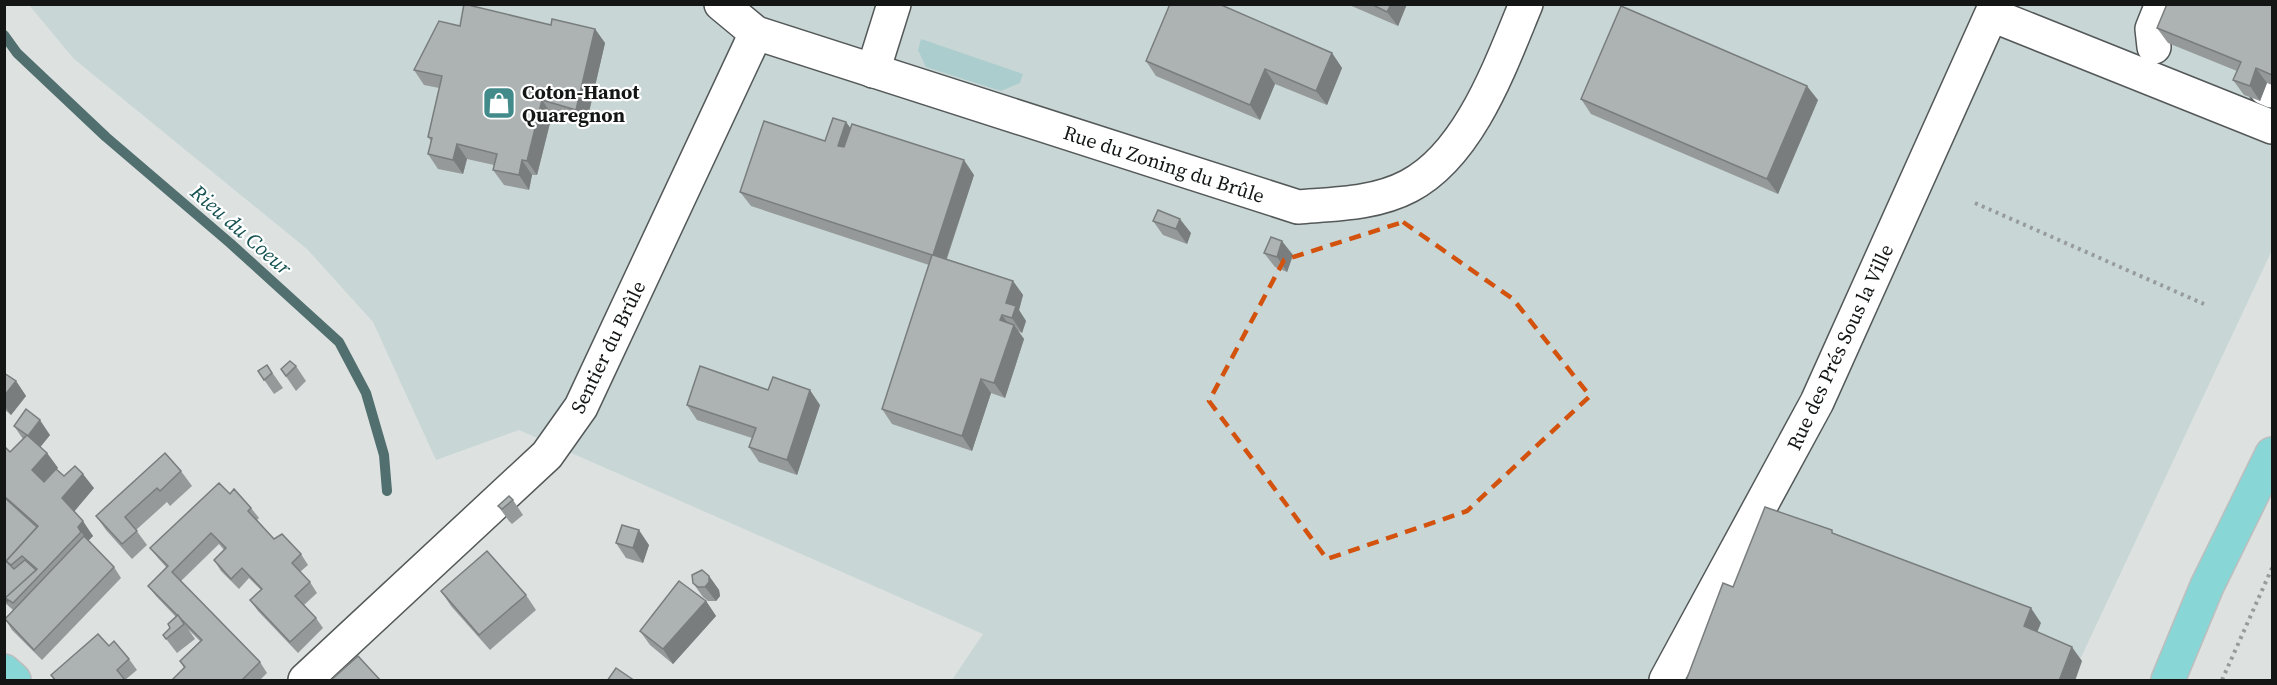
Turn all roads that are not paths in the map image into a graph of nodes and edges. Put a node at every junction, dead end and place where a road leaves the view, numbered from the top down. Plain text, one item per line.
1 (721, 4) edge
2 (894, 4) edge
3 (1526, 4) edge
4 (2162, 4) edge
5 (1994, 10) edge
6 (756, 33) junction
7 (2154, 47) dead end
8 (873, 71) junction
9 (2272, 127) edge
10 (2272, 454) edge
11 (4, 671) edge
12 (14, 681) edge
13 (305, 681) edge
14 (1666, 681) edge
15 (2168, 681) edge

1 - 6 street, Rue du Zoning du Brûle
2 - 8 street
3 - 8 street, Rue du Zoning du Brûle
4 - 7 street
5 - 9 street
5 - 14 street, Rue des Prés Sous la Ville
6 - 8 street, Rue du Zoning du Brûle
6 - 13 street, Sentier du Brûle
10 - 15 main road
11 - 12 main road

